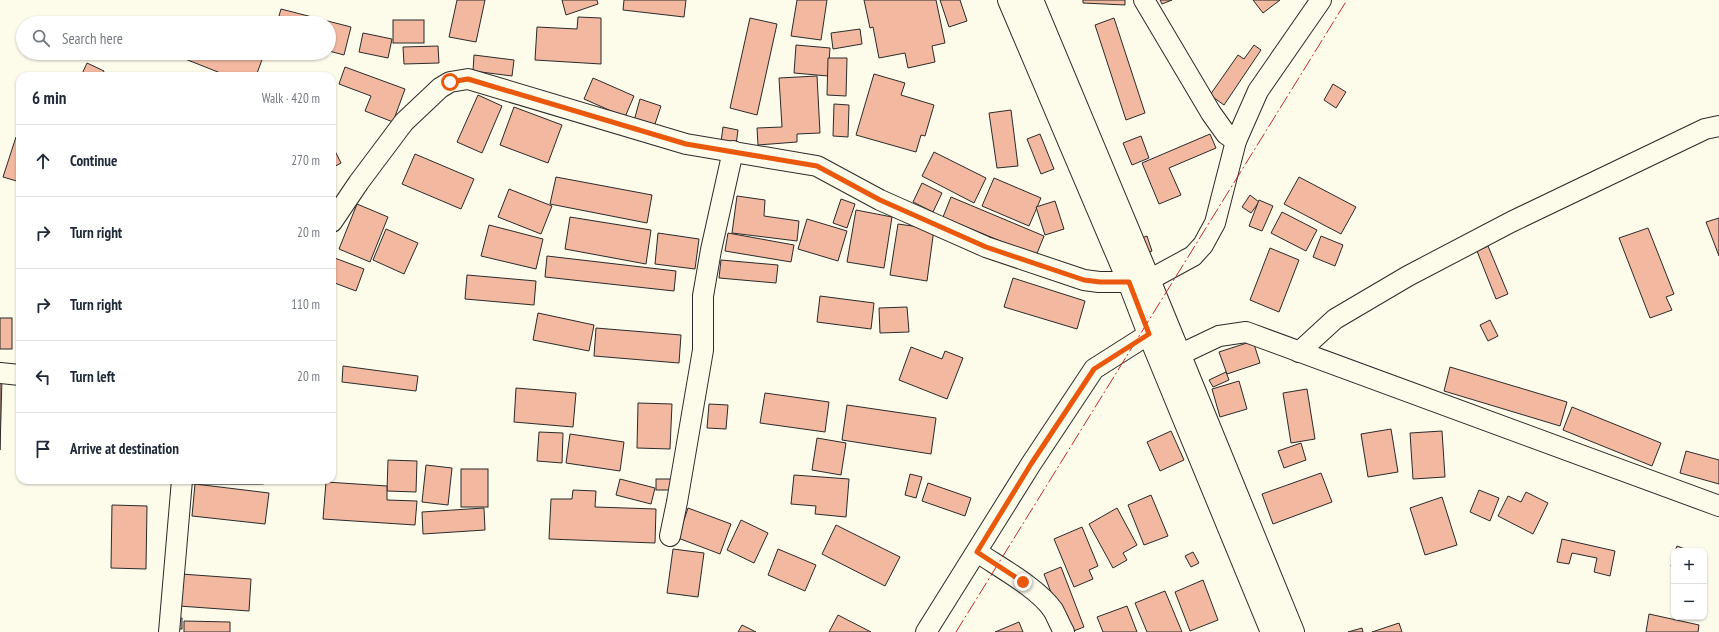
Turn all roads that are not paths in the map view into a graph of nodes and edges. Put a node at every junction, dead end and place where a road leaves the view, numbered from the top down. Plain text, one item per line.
1 (1009, 0) edge
2 (1032, 0) edge
3 (1144, 0) edge
4 (1321, 0) edge
5 (1719, 126) edge
6 (1236, 141) junction
7 (733, 152) junction
8 (336, 216) edge
9 (1139, 281) junction
10 (1149, 334) junction
11 (1299, 352) junction
12 (1179, 355) junction
13 (0, 373) edge
14 (16, 374) edge
15 (182, 484) edge
16 (1719, 506) edge
17 (670, 536) dead end
18 (977, 552) junction
19 (169, 632) edge
20 (926, 632) edge
21 (1064, 632) edge
22 (1272, 632) edge
23 (1293, 632) edge

1 - 9 main road
2 - 9 main road
3 - 6 street
4 - 6 street
5 - 11 street
6 - 9 street
7 - 8 street
7 - 9 street
7 - 17 street
9 - 10 main road
9 - 12 main road
10 - 18 street
10 - 22 main road
11 - 12 street
11 - 16 street
12 - 23 main road
13 - 14 street
15 - 19 street
18 - 20 street
18 - 21 street

